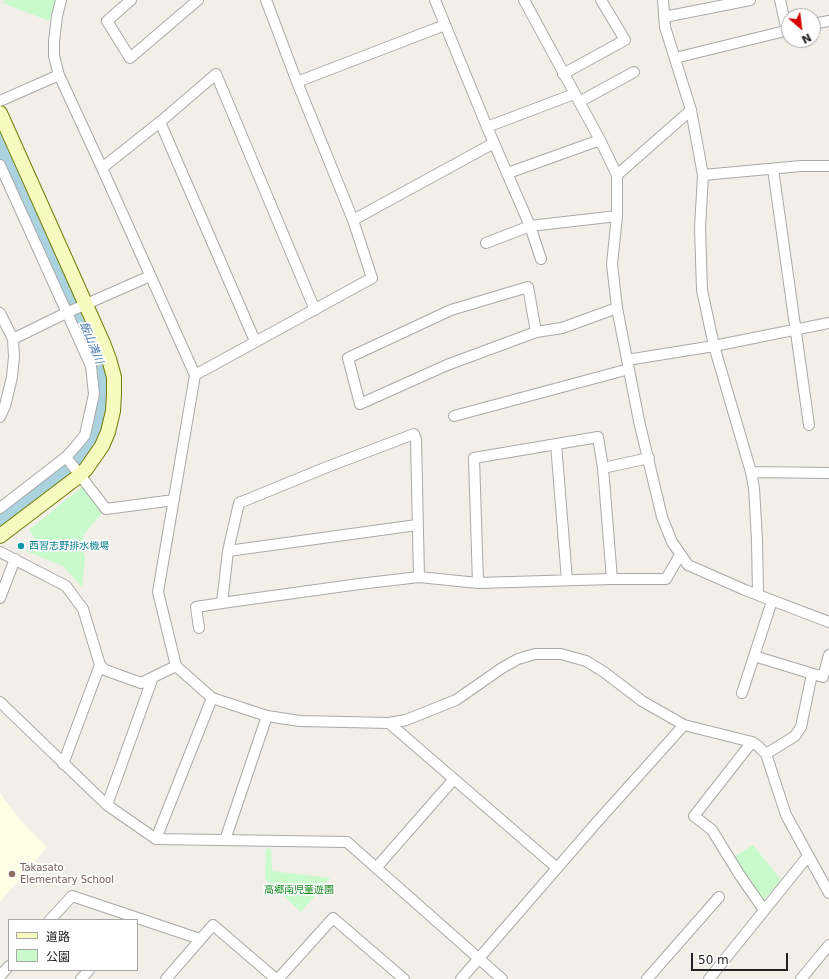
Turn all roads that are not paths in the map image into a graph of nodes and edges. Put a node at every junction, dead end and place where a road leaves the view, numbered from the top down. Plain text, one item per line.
1 (61, 0) edge
2 (131, 0) edge
3 (198, 0) edge
4 (266, 0) edge
5 (435, 0) edge
6 (524, 0) edge
7 (601, 0) edge
8 (663, 0) edge
9 (750, 0) edge
10 (664, 17) junction
11 (445, 25) junction
12 (781, 32) edge
13 (675, 58) junction
14 (634, 72) dead end
15 (563, 74) junction
16 (59, 75) junction
17 (297, 82) junction
18 (576, 98) junction
19 (0, 101) edge
20 (691, 110) junction
21 (0, 113) edge
22 (160, 122) junction
23 (487, 127) junction
24 (600, 140) junction
25 (494, 143) junction
26 (0, 165) edge
27 (829, 166) edge
28 (102, 168) junction
29 (773, 169) junction
30 (508, 173) junction
31 (617, 175) junction
32 (703, 175) junction
33 (617, 216) junction
34 (353, 220) junction
35 (530, 226) junction
36 (486, 243) dead end
37 (540, 260) dead end
38 (150, 276) junction
39 (617, 308) junction
40 (76, 309) junction
41 (315, 310) junction
42 (0, 313) edge
43 (829, 323) edge
44 (795, 330) junction
45 (536, 332) junction
46 (13, 339) junction
47 (255, 341) junction
48 (714, 346) junction
49 (628, 365) junction
50 (195, 375) junction
51 (454, 416) dead end
52 (0, 417) edge
53 (809, 425) dead end
54 (556, 444) junction
55 (649, 458) junction
56 (68, 459) junction
57 (603, 468) junction
58 (78, 472) junction
59 (751, 472) junction
60 (829, 473) edge
61 (174, 500) junction
62 (0, 508) edge
63 (417, 525) junction
64 (0, 536) edge
65 (228, 551) junction
66 (0, 552) edge
67 (680, 555) junction
68 (15, 559) junction
69 (419, 578) junction
70 (612, 579) junction
71 (567, 580) junction
72 (478, 583) junction
73 (758, 595) junction
74 (0, 598) edge
75 (772, 601) junction
76 (222, 603) junction
77 (829, 622) edge
78 (199, 628) dead end
79 (829, 655) edge
80 (754, 656) junction
81 (100, 665) junction
82 (176, 666) junction
83 (812, 674) junction
84 (153, 677) junction
85 (742, 692) dead end
86 (212, 698) junction
87 (0, 702) edge
88 (267, 716) junction
89 (389, 722) junction
90 (684, 725) junction
91 (752, 742) junction
92 (766, 754) junction
93 (63, 764) junction
94 (454, 779) junction
95 (107, 805) junction
96 (156, 838) junction
97 (225, 840) junction
98 (808, 856) junction
99 (376, 868) junction
100 (557, 868) junction
101 (829, 892) edge
102 (719, 897) dead end
103 (764, 910) junction
104 (134, 918) edge
105 (51, 919) edge
106 (138, 919) edge
107 (200, 939) junction
108 (829, 945) edge
109 (478, 958) junction
110 (8, 967) edge
111 (88, 971) edge
112 (0, 976) edge
113 (81, 979) edge
114 (166, 979) edge
115 (277, 979) edge
116 (404, 979) edge
117 (461, 979) edge
118 (502, 979) edge
119 (647, 979) edge
120 (709, 979) edge
121 (801, 979) edge

1 - 16 street
2 - 3 street
4 - 17 street
5 - 11 street
6 - 15 street
7 - 15 street
8 - 10 street
9 - 10 street
10 - 13 street
11 - 17 street
11 - 23 street
12 - 13 street
13 - 20 street
14 - 18 street
15 - 18 street
16 - 19 street
16 - 28 street
17 - 34 street
18 - 23 street
18 - 24 street
20 - 31 street
20 - 32 street
21 - 40 street
22 - 28 street
22 - 41 street
22 - 47 street
23 - 25 street
24 - 30 street
24 - 31 street
25 - 30 street
25 - 34 street
26 - 40 street
27 - 29 street
28 - 38 street
29 - 32 street
29 - 44 street
30 - 35 street
31 - 33 street
32 - 48 street
33 - 35 street
33 - 39 street
34 - 41 street
35 - 36 street
35 - 37 street
38 - 40 street
38 - 50 street
39 - 45 street
39 - 49 street
40 - 46 street
40 - 56 street
40 - 58 street
41 - 47 street
42 - 46 street
43 - 44 street
44 - 48 street
44 - 53 street
45 - 45 street
46 - 52 street
47 - 50 street
48 - 49 street
48 - 59 street
49 - 51 street
49 - 55 street
50 - 61 street
54 - 57 street
54 - 71 street
54 - 72 street
55 - 57 street
55 - 67 street
56 - 58 street
56 - 62 street
57 - 70 street
58 - 61 street
58 - 64 street
59 - 60 street
59 - 73 street
61 - 82 street
63 - 65 street
63 - 65 street
63 - 69 street
65 - 76 street
66 - 68 street
67 - 70 street
67 - 73 street
68 - 74 street
68 - 81 street
69 - 72 street
69 - 76 street
70 - 71 street
71 - 72 street
73 - 75 street
75 - 77 street
75 - 80 street
76 - 78 street
79 - 83 street
80 - 83 street
80 - 85 street
81 - 84 street
81 - 93 street
82 - 84 street
82 - 86 street
83 - 92 street
84 - 95 street
86 - 88 street
86 - 96 street
87 - 93 street
88 - 89 street
88 - 97 street
89 - 90 street
89 - 94 street
90 - 91 street
90 - 100 street
91 - 92 street
91 - 103 street
92 - 98 street
93 - 95 street
94 - 99 street
94 - 100 street
95 - 96 street
96 - 97 street
97 - 99 street
98 - 101 street
98 - 103 street
99 - 109 street
100 - 109 street
102 - 119 street
103 - 120 street
104 - 105 street
106 - 107 street
107 - 114 street
107 - 115 street
108 - 121 street
109 - 117 street
109 - 118 street
110 - 112 street
111 - 113 street
115 - 116 street

